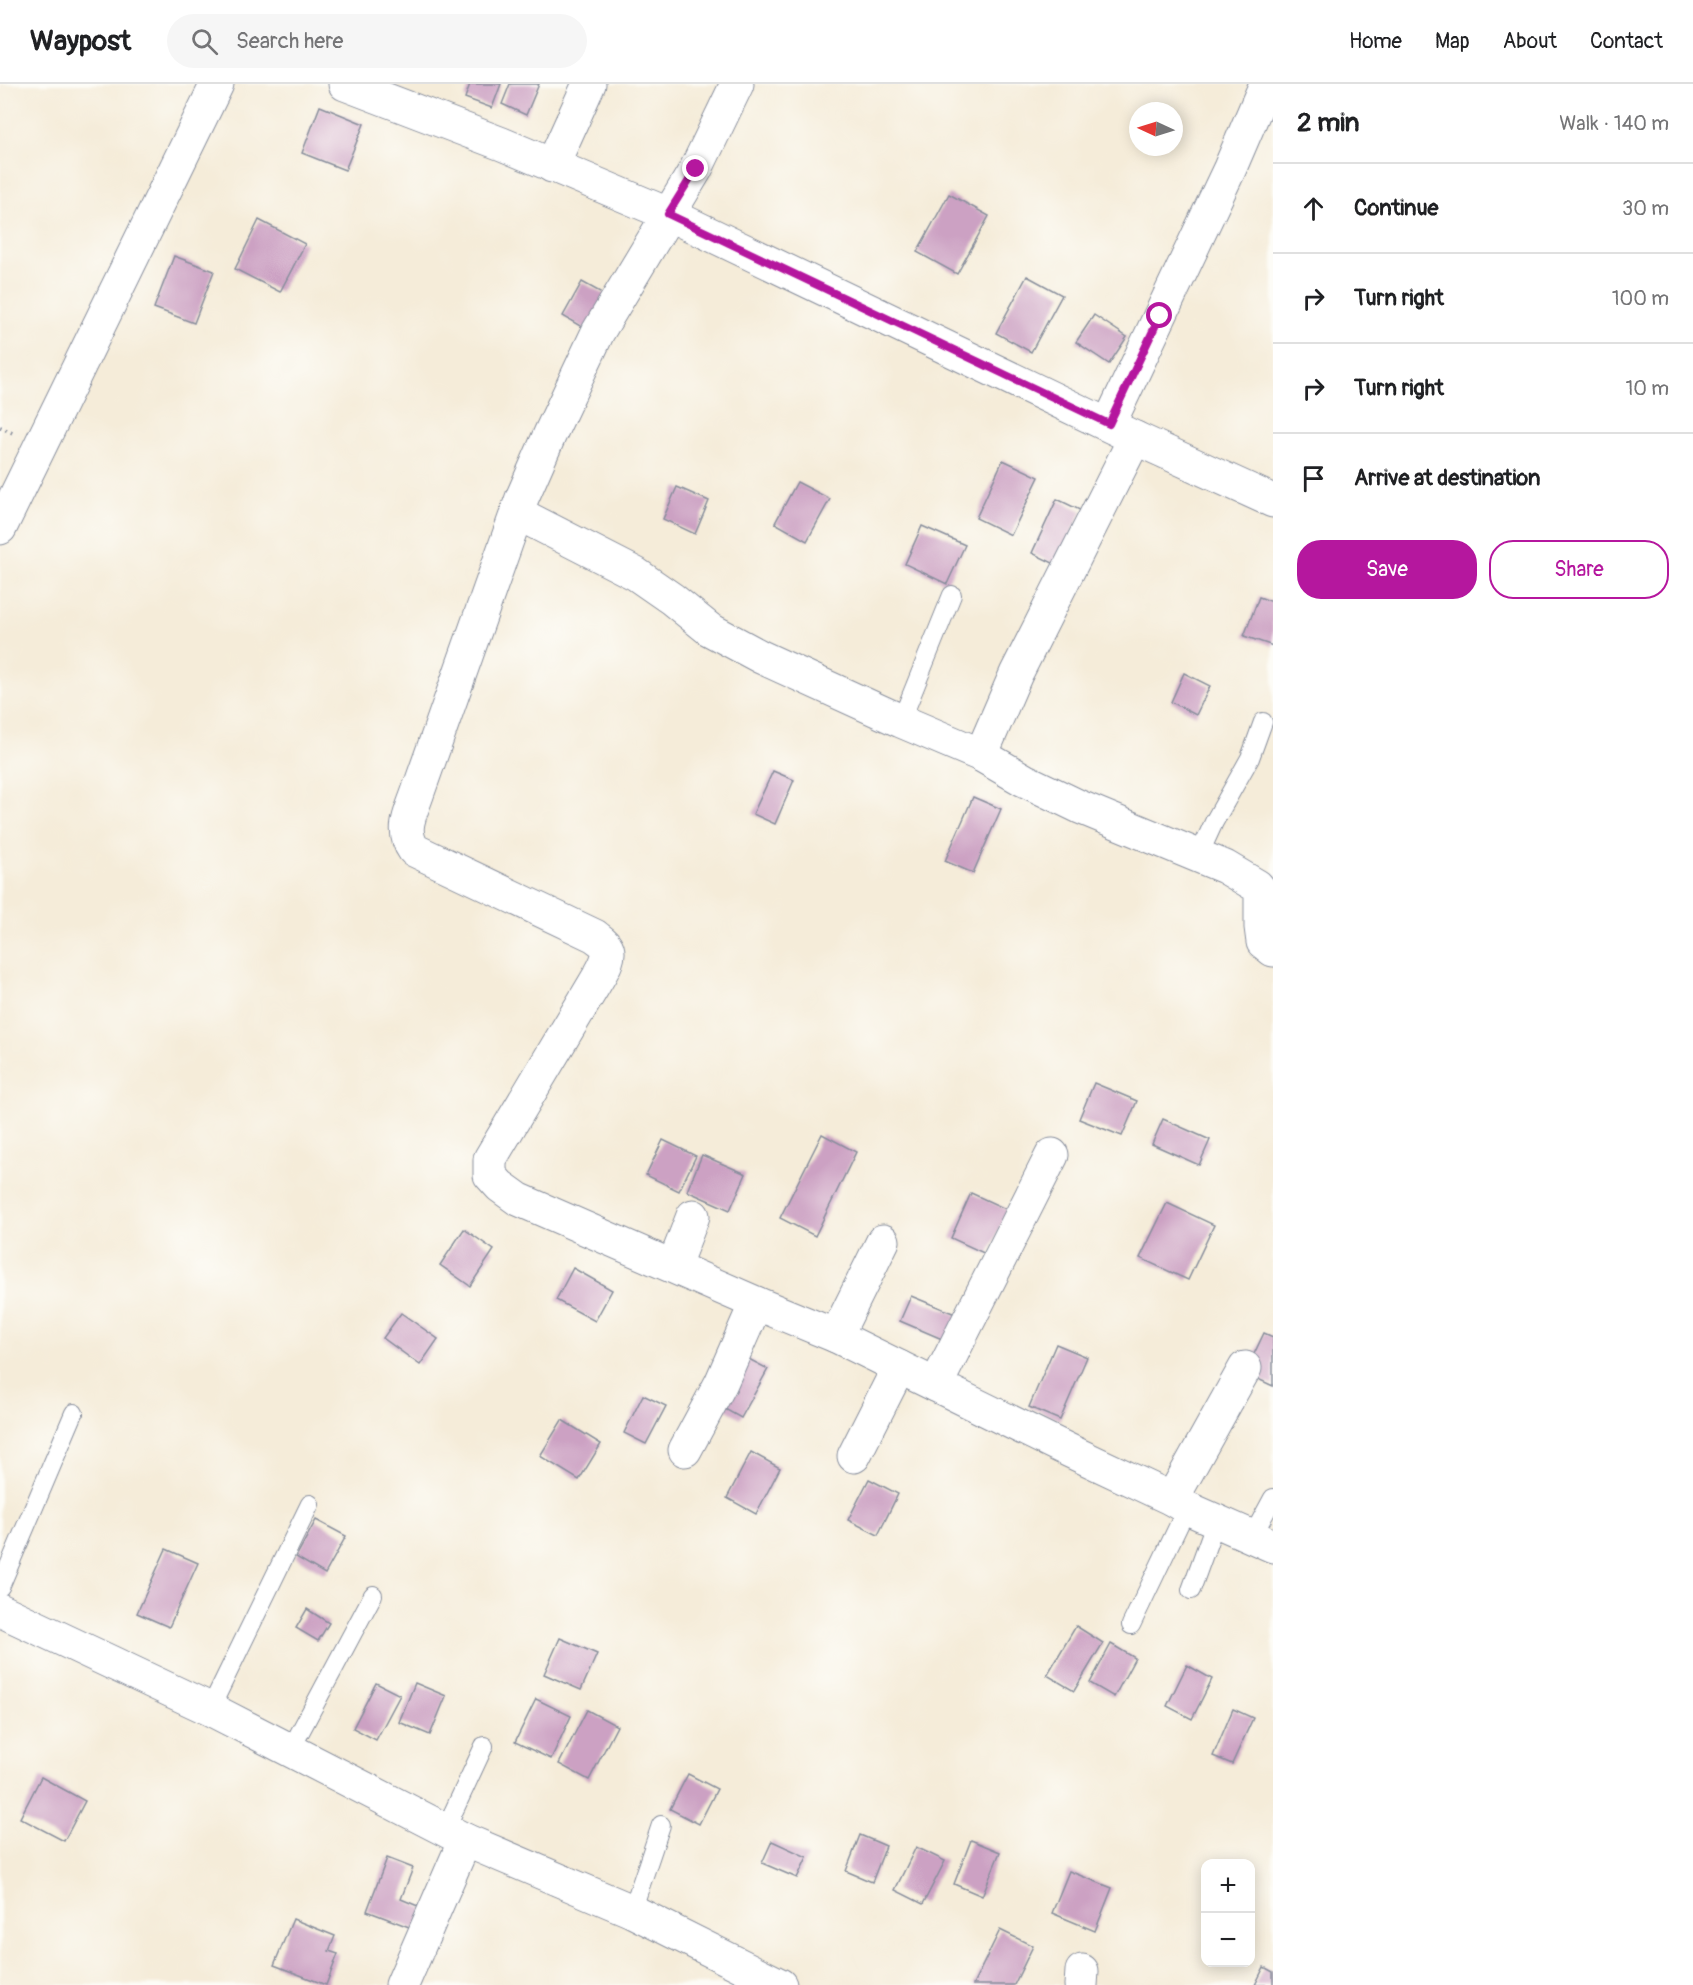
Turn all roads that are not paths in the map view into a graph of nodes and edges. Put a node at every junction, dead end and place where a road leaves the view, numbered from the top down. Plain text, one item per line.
1 (217, 84) edge
2 (345, 84) edge
3 (589, 84) edge
4 (737, 84) edge
5 (1266, 84) edge
6 (552, 166) junction
7 (668, 214) junction
8 (1122, 431) junction
9 (1273, 501) edge
10 (517, 513) junction
11 (0, 528) edge
12 (952, 595) dead end
13 (901, 721) junction
14 (1263, 722) dead end
15 (981, 755) junction
16 (1198, 857) junction
17 (1273, 950) edge
18 (1052, 1155) dead end
19 (693, 1216) dead end
20 (883, 1240) dead end
21 (674, 1265) junction
22 (756, 1303) junction
23 (836, 1336) junction
24 (899, 1367) junction
25 (1245, 1368) dead end
26 (936, 1385) junction
27 (74, 1413) dead end
28 (685, 1450) dead end
29 (854, 1456) dead end
30 (1273, 1498) edge
31 (310, 1504) dead end
32 (1192, 1510) junction
33 (1263, 1542) edge
34 (0, 1587) edge
35 (1191, 1590) dead end
36 (373, 1595) dead end
37 (0, 1610) edge
38 (1131, 1625) dead end
39 (210, 1709) junction
40 (484, 1746) dead end
41 (291, 1749) junction
42 (661, 1825) dead end
43 (455, 1835) junction
44 (632, 1911) junction
45 (767, 1982) edge
46 (402, 1985) edge

1 - 11 street
2 - 6 street
3 - 6 street
4 - 7 street
5 - 8 street
6 - 7 street
7 - 8 street
7 - 10 street
8 - 9 street
8 - 15 street
10 - 13 street
10 - 21 street
12 - 13 lane
13 - 15 street
14 - 16 lane
15 - 16 street
16 - 17 street
18 - 26 street
19 - 21 street
20 - 23 street
21 - 22 street
22 - 23 street
22 - 28 street
23 - 24 street
24 - 26 street
24 - 29 street
25 - 32 street
26 - 32 street
27 - 34 lane
30 - 33 lane
31 - 39 lane
32 - 33 street
32 - 35 lane
32 - 38 lane
36 - 41 lane
37 - 39 street
39 - 41 street
40 - 43 lane
41 - 43 street
42 - 44 lane
43 - 44 street
43 - 46 street
44 - 45 street

